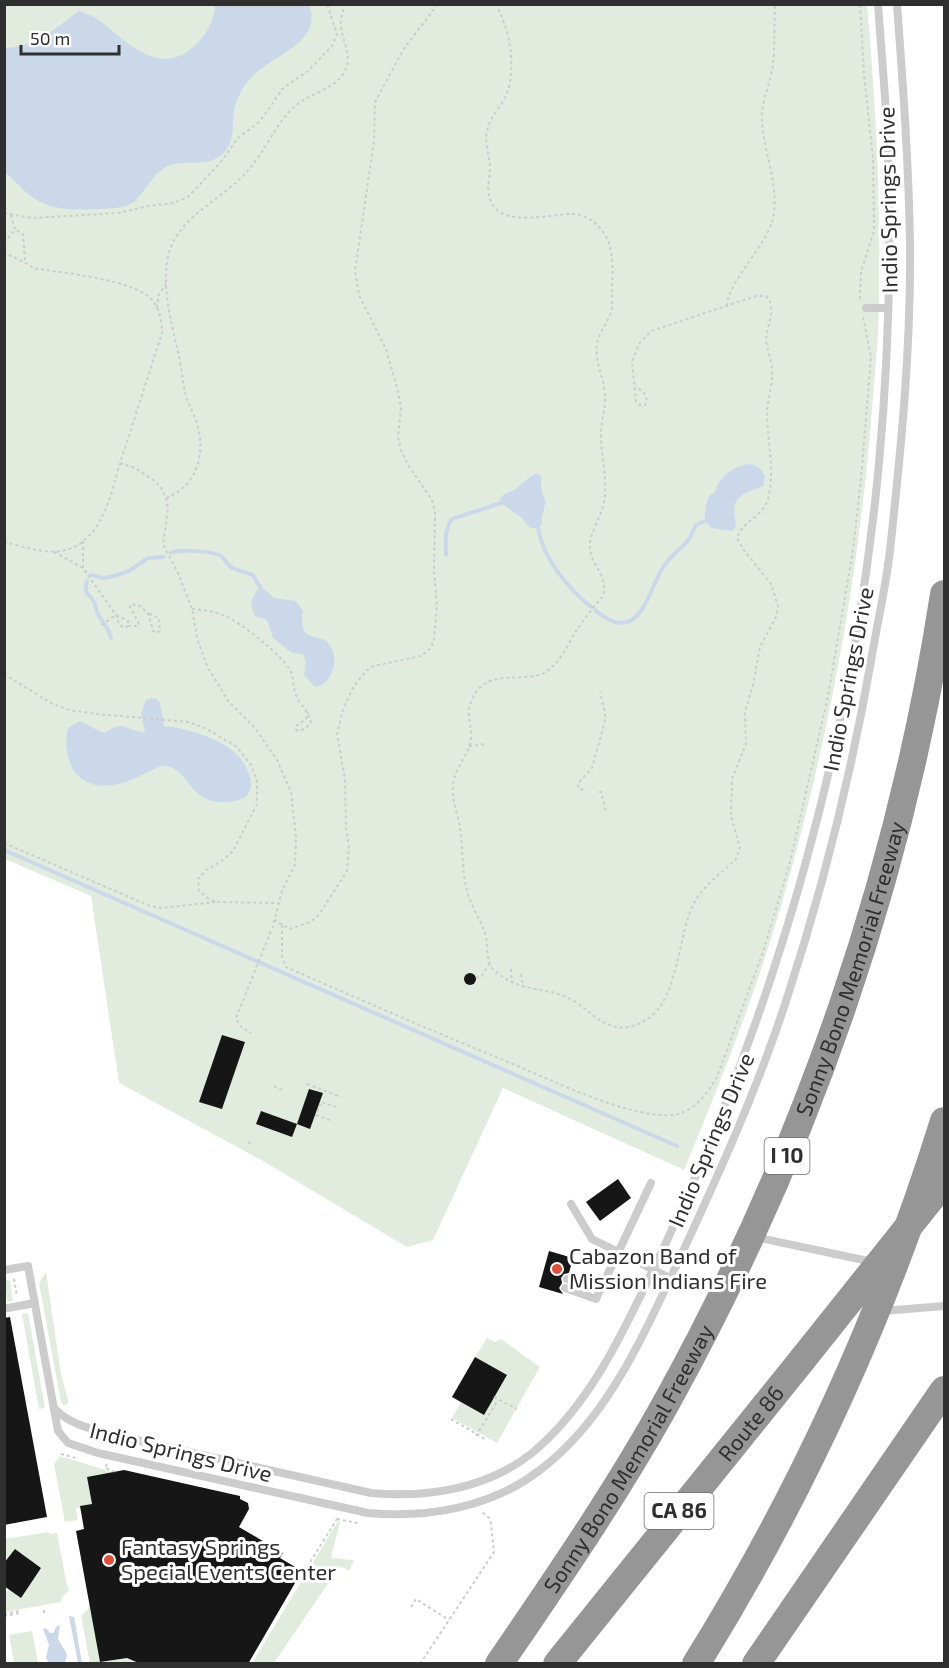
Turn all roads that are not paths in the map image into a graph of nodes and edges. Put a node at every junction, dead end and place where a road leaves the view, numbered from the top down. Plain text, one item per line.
1 (878, 4) edge
2 (897, 4) edge
3 (864, 308) road end
4 (887, 308) junction
5 (945, 594) edge
6 (945, 1121) edge
7 (945, 1182) edge
8 (651, 1183) dead end
9 (571, 1204) dead end
10 (751, 1236) junction
11 (618, 1253) junction
12 (893, 1266) junction
13 (4, 1270) edge
14 (653, 1270) junction
15 (670, 1278) junction
16 (567, 1279) dead end
17 (564, 1288) dead end
18 (600, 1290) junction
19 (35, 1304) junction
20 (945, 1306) edge
21 (8, 1308) dead end
22 (876, 1311) junction
23 (945, 1390) edge
24 (54, 1407) junction
25 (499, 1664) edge
26 (557, 1664) edge
27 (696, 1664) edge
28 (756, 1664) edge

1 - 4 lane, Indio Springs Drive
2 - 15 lane, Indio Springs Drive
3 - 4 lane
4 - 14 lane, Indio Springs Drive
5 - 10 highway, Sonny Bono Memorial Freeway / I 10
6 - 12 highway
7 - 26 highway, Route 86 / CA 86, bridge
8 - 11 lane
9 - 11 lane
10 - 12 lane
10 - 25 highway, Sonny Bono Memorial Freeway / I 10
11 - 14 lane
11 - 18 lane
12 - 22 highway
13 - 19 lane
14 - 15 lane
14 - 24 lane, Indio Springs Drive
15 - 24 lane, Indio Springs Drive
16 - 18 lane
17 - 18 lane
19 - 21 lane
19 - 24 lane
20 - 22 lane
22 - 27 highway
23 - 28 highway

